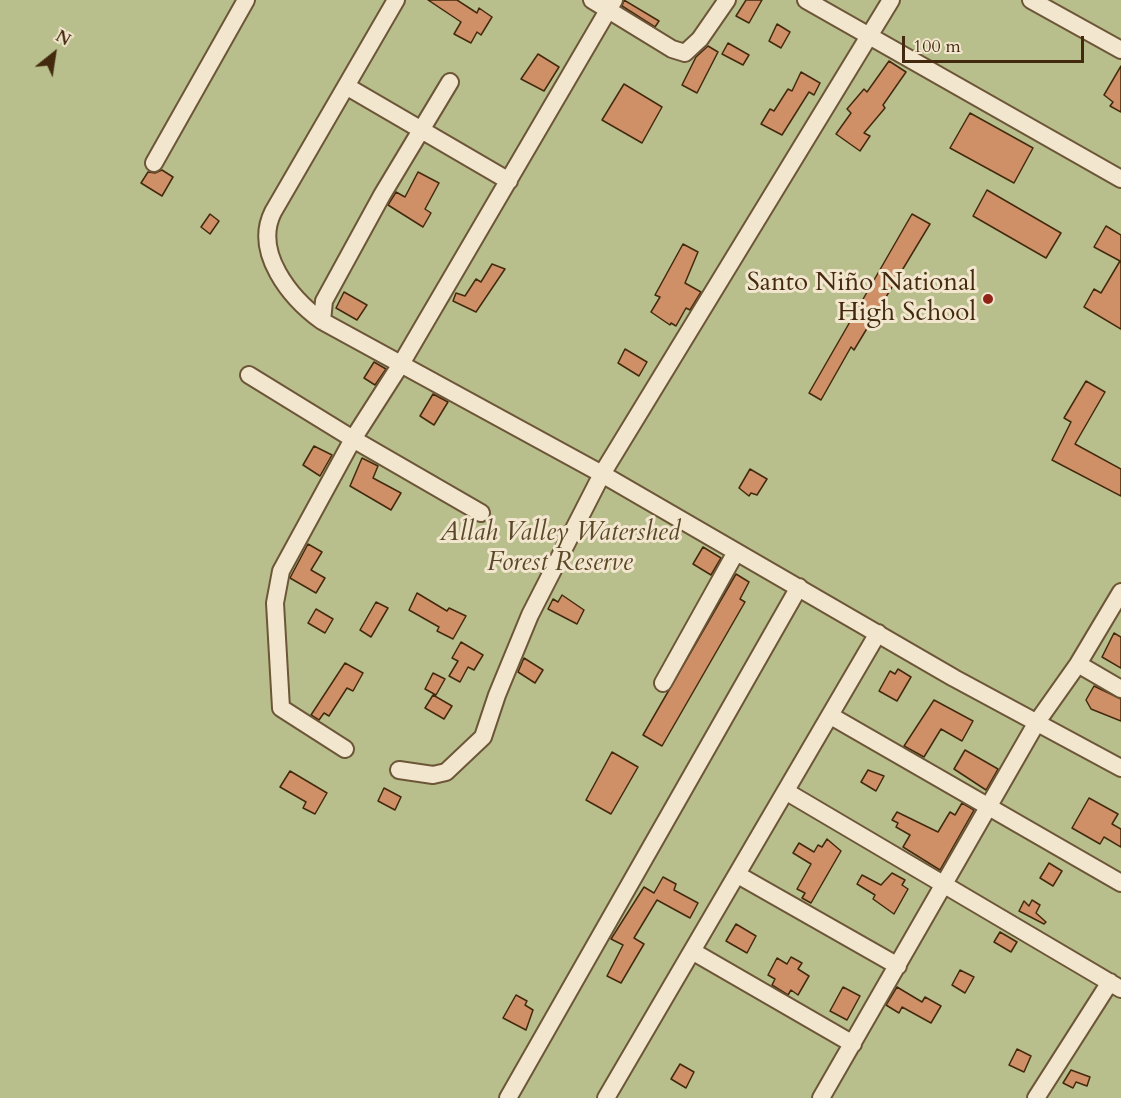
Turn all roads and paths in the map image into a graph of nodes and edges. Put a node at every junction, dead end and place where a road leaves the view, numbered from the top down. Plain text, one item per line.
1 (246, 0) edge
2 (396, 0) edge
3 (592, 0) edge
4 (727, 0) edge
5 (806, 0) edge
6 (891, 0) edge
7 (1031, 0) edge
8 (611, 5) edge
9 (871, 37) junction
10 (1121, 50) edge
11 (450, 82) dead end
12 (346, 86) junction
13 (420, 130) junction
14 (154, 163) dead end
15 (1121, 179) edge
16 (509, 181) junction
17 (322, 321) junction
18 (401, 364) junction
19 (249, 375) dead end
20 (353, 439) junction
21 (602, 474) junction
22 (481, 513) dead end
23 (736, 552) junction
24 (799, 587) junction
25 (1121, 592) edge
26 (878, 633) junction
27 (1078, 664) junction
28 (663, 683) dead end
29 (1121, 689) edge
30 (831, 716) junction
31 (1037, 722) junction
32 (345, 749) dead end
33 (1121, 768) edge
34 (399, 770) dead end
35 (787, 792) junction
36 (987, 808) junction
37 (738, 875) junction
38 (1121, 883) edge
39 (944, 885) junction
40 (692, 951) junction
41 (898, 966) junction
42 (1115, 985) edge
43 (853, 1044) junction
44 (508, 1098) edge
45 (606, 1098) edge
46 (821, 1098) edge
47 (1036, 1098) edge

1 - 14 street
2 - 12 street
3 - 8 street
4 - 8 street
5 - 9 street
6 - 9 street
7 - 10 street
8 - 16 street
9 - 15 street
9 - 21 street
11 - 13 street
12 - 13 street
12 - 17 street
13 - 16 street
13 - 17 street
16 - 18 street
17 - 18 street
18 - 20 street
18 - 21 street
19 - 20 street
20 - 22 street
20 - 32 street
21 - 23 street
21 - 34 street
23 - 24 street
23 - 28 street
24 - 26 street
24 - 44 street
25 - 27 street
26 - 30 street
26 - 31 street
27 - 29 street
27 - 31 street
30 - 35 street
30 - 36 street
31 - 33 street
31 - 36 street
35 - 37 street
35 - 39 street
36 - 38 street
36 - 39 street
37 - 40 street
37 - 41 street
39 - 41 street
39 - 42 street
40 - 43 street
40 - 45 street
41 - 43 street
42 - 47 street
43 - 46 street

